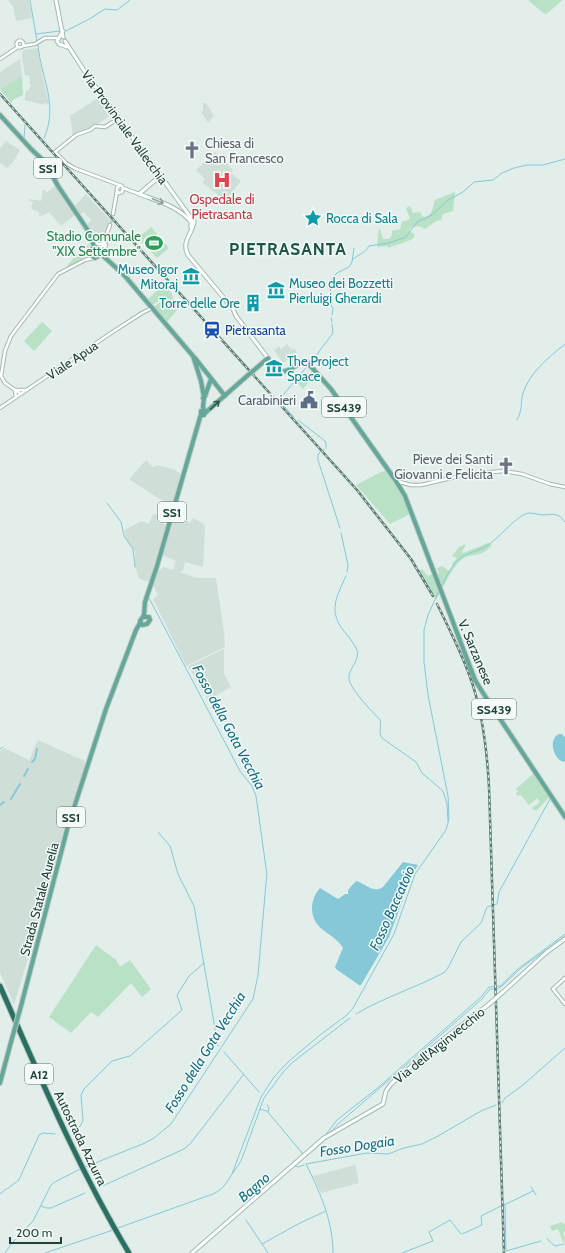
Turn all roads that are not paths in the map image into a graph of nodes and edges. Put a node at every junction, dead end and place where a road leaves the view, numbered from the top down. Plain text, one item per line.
1 (56, 0) edge
2 (60, 38) junction
3 (65, 41) junction
4 (62, 44) junction
5 (23, 45) junction
6 (17, 46) junction
7 (70, 49) junction
8 (0, 59) edge
9 (0, 115) edge
10 (119, 118) junction
11 (160, 176) junction
12 (118, 187) junction
13 (121, 191) junction
14 (139, 194) junction
15 (181, 206) junction
16 (176, 209) junction
17 (185, 213) junction
18 (113, 214) tunnel mouth
19 (88, 231) junction
20 (108, 233) junction
21 (106, 244) junction
22 (99, 250) junction
23 (90, 251) junction
24 (95, 258) junction
25 (85, 260) junction
26 (108, 261) junction
27 (150, 307) junction
28 (192, 356) junction
29 (267, 359) junction
30 (211, 379) junction
31 (15, 390) junction
32 (28, 390) junction
33 (22, 394) junction
34 (225, 394) junction
35 (203, 397) junction
36 (16, 398) junction
37 (0, 408) edge
38 (203, 413) junction
39 (396, 481) junction
40 (565, 487) edge
41 (146, 600) junction
42 (144, 617) junction
43 (149, 617) junction
44 (141, 624) junction
45 (565, 817) edge
46 (565, 939) edge
47 (565, 978) edge
48 (0, 986) edge
49 (0, 994) edge
50 (565, 1004) edge
51 (0, 1083) edge
52 (78, 1162) junction
53 (127, 1253) edge
54 (192, 1253) edge

1 - 2 main road, Via Provinciale Vallecchia
2 - 3 main road, Via Provinciale Vallecchia
2 - 4 main road, Via Provinciale Vallecchia
2 - 5 street
3 - 4 main road
3 - 7 main road, Via Provinciale Vallecchia
4 - 7 main road, Via Provinciale Vallecchia
5 - 6 street
5 - 6 street
6 - 8 street
7 - 10 main road, Via Provinciale Vallecchia
9 - 19 main road, SS1
10 - 11 main road, Via Provinciale Vallecchia
10 - 12 street
11 - 14 main road
11 - 15 main road, Via Provinciale Vallecchia
12 - 13 street
12 - 13 street
13 - 14 street
13 - 18 street
14 -> 16 main road
15 - 16 main road
15 - 17 main road, Via Provinciale Vallecchia
16 - 17 main road
17 - 29 main road
19 - 20 street
19 - 22 main road
19 - 23 main road, SS1
20 - 21 street
20 - 22 street
21 - 22 street
21 - 26 street
22 - 23 main road
22 - 24 main road
22 - 26 main road
23 - 24 main road
23 - 25 street
24 - 25 street
24 - 26 main road
25 - 31 street
26 - 27 main road
27 - 28 main road
27 - 32 street, Viale Apua
28 - 30 main road
28 - 35 main road
29 - 34 main road, bridge
29 - 39 main road, SS439
30 - 34 main road
30 - 35 main road
31 - 32 street
31 - 33 street
31 - 36 street
32 - 33 street, Viale Apua
33 - 36 street, Viale Apua
38 -> 34 main road
35 - 38 main road
36 - 37 street, Viale Apua
38 - 41 main road, Strada Statale Aurelia / SS1
39 - 40 street
39 - 45 main road, V. Sarzanese / SS439
41 - 42 main road, Strada Statale Aurelia / SS1
41 - 43 main road, Strada Statale Aurelia / SS1
42 - 43 main road
42 - 44 main road, Strada Statale Aurelia / SS1
43 - 44 main road, Strada Statale Aurelia / SS1
44 - 51 main road, Strada Statale Aurelia / SS1, bridge
46 - 54 main road, Via dell'Arginvecchio, bridge
47 - 50 street
48 - 52 highway, Autostrada Azzurra / A12
49 - 52 highway, Autostrada Azzurra / A12
52 - 53 highway, Autostrada Azzurra / A12

